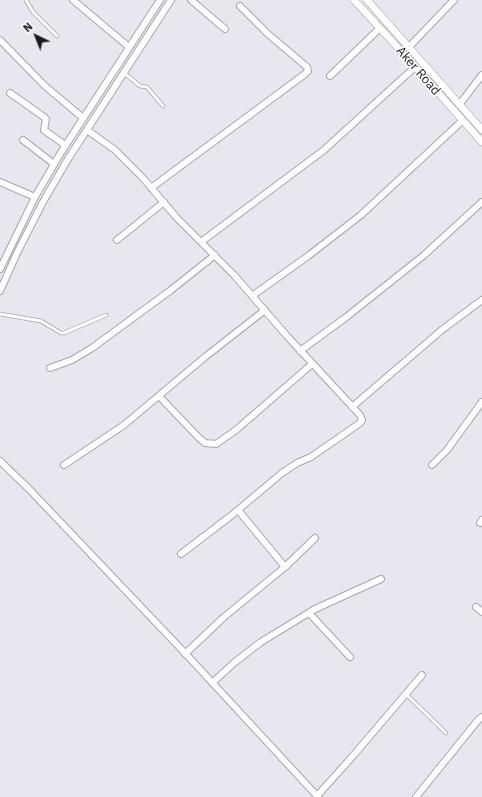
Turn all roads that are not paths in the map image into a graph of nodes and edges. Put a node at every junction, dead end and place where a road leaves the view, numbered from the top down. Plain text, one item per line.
1 (26, 0) edge
2 (73, 0) edge
3 (160, 0) edge
4 (171, 0) edge
5 (190, 0) edge
6 (354, 0) edge
7 (367, 0) edge
8 (454, 0) edge
9 (240, 6) dead end
10 (380, 28) junction
11 (224, 29) dead end
12 (57, 36) dead end
13 (0, 40) edge
14 (129, 47) junction
15 (409, 47) junction
16 (414, 66) junction
17 (123, 72) junction
18 (482, 75) edge
19 (330, 76) dead end
20 (10, 93) dead end
21 (459, 105) junction
22 (163, 106) dead end
23 (83, 118) junction
24 (462, 121) junction
25 (87, 130) junction
26 (482, 130) edge
27 (23, 140) dead end
28 (482, 142) edge
29 (65, 146) junction
30 (54, 164) junction
31 (0, 182) edge
32 (151, 188) junction
33 (35, 197) junction
34 (164, 202) junction
35 (482, 202) edge
36 (117, 240) dead end
37 (201, 242) junction
38 (215, 255) junction
39 (0, 269) edge
40 (0, 291) edge
41 (252, 296) junction
42 (482, 300) edge
43 (265, 310) junction
44 (0, 314) edge
45 (106, 315) dead end
46 (300, 350) junction
47 (312, 364) junction
48 (50, 368) dead end
49 (159, 396) junction
50 (482, 402) edge
51 (352, 407) junction
52 (0, 461) edge
53 (64, 465) dead end
54 (432, 465) dead end
55 (238, 510) junction
56 (315, 538) dead end
57 (181, 554) dead end
58 (285, 566) junction
59 (381, 579) dead end
60 (476, 607) dead end
61 (482, 612) edge
62 (309, 613) junction
63 (185, 654) junction
64 (350, 657) dead end
65 (422, 675) dead end
66 (212, 683) junction
67 (406, 694) junction
68 (482, 716) edge
69 (446, 733) dead end
70 (317, 796) edge
71 (416, 797) edge

1 - 12 lane
2 - 14 street
3 - 14 street
4 - 17 street
5 - 11 street
6 - 10 street, Aker Road
7 - 15 street, Aker Road
8 - 15 street
9 - 32 street
10 - 16 street, Aker Road
10 - 19 street
13 - 23 street
14 - 23 street
15 - 21 street, Aker Road
16 - 24 street, Aker Road
16 - 37 street
17 - 22 lane
17 - 25 street
18 - 21 street
20 - 29 street
21 - 26 street, Aker Road
23 - 29 street
24 - 28 street, Aker Road
24 - 41 street
25 - 32 street
25 - 40 street
27 - 30 street
29 - 30 street
30 - 33 street
31 - 33 street
32 - 34 street
33 - 39 street
34 - 36 street
34 - 37 street
35 - 46 street
37 - 38 street
38 - 41 street
38 - 48 street
41 - 43 street
42 - 51 street
43 - 46 street
43 - 49 street
44 - 45 lane
46 - 47 street
47 - 49 street
47 - 51 street
49 - 53 street
50 - 54 street
51 - 55 street
52 - 63 street
55 - 57 street
55 - 58 street
56 - 58 street
58 - 63 street
59 - 62 street
60 - 61 street
62 - 64 street
62 - 66 street
63 - 66 street
65 - 67 street
66 - 70 street
67 - 69 lane
67 - 70 street
68 - 71 street

